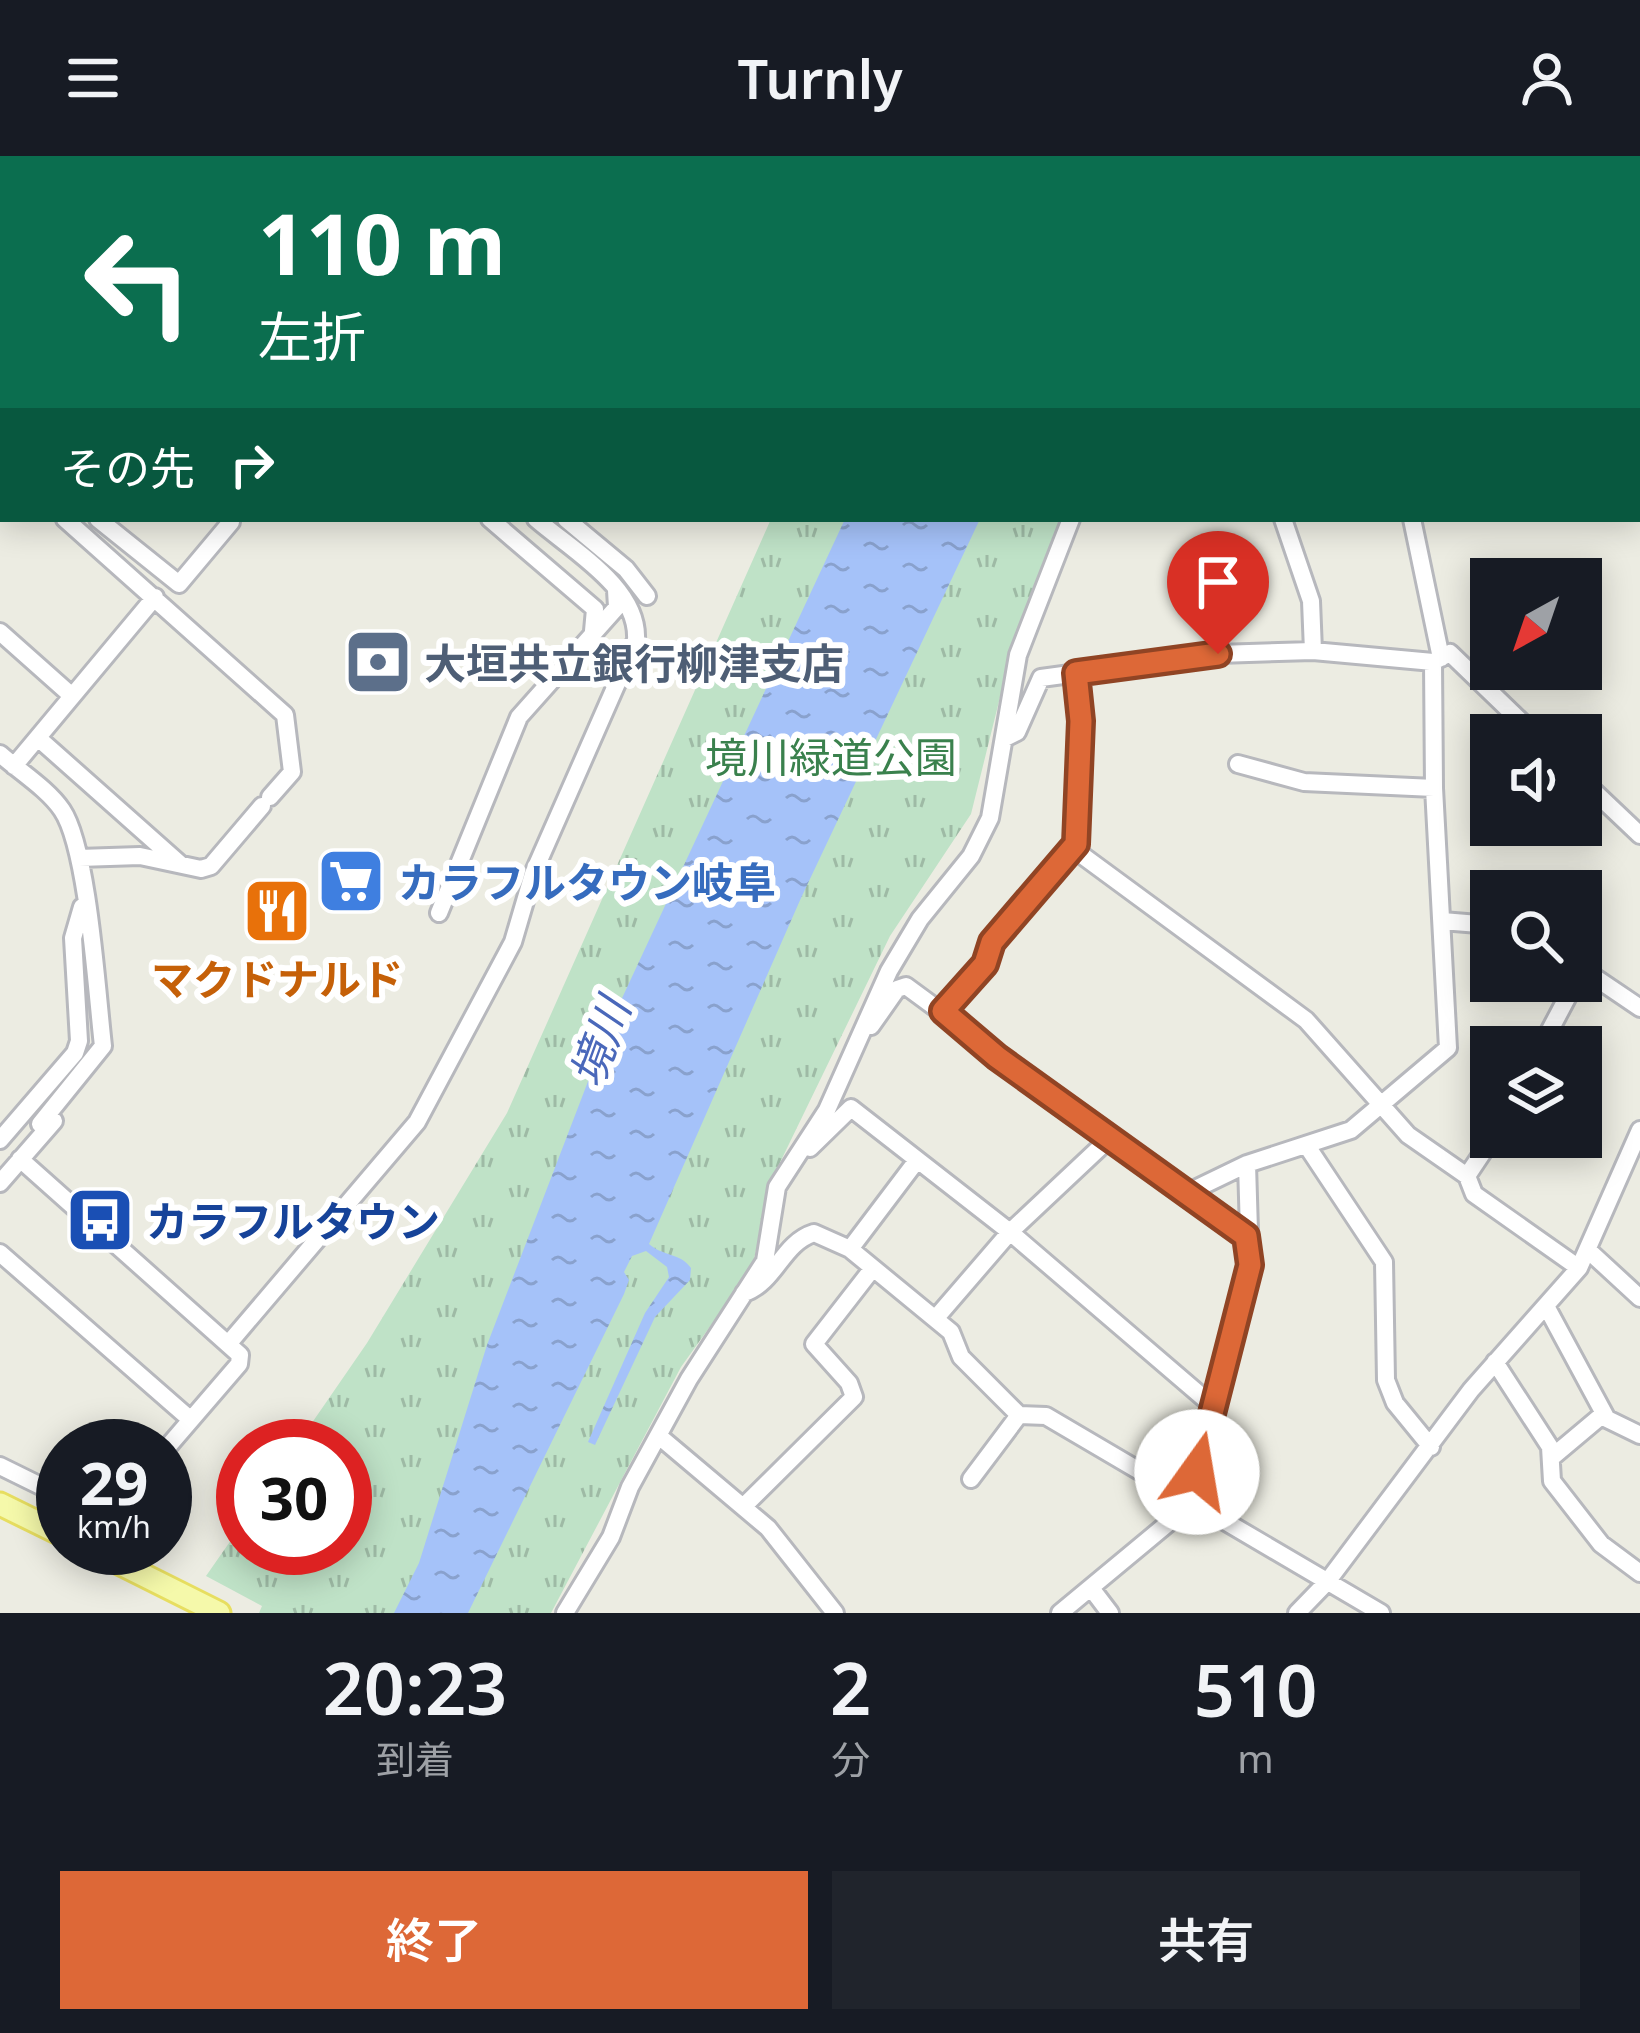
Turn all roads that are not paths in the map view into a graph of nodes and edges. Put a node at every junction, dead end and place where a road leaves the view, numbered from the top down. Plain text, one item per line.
1 (68, 522) edge
2 (102, 522) edge
3 (494, 522) edge
4 (539, 522) edge
5 (570, 522) edge
6 (1070, 522) edge
7 (1284, 522) edge
8 (1413, 522) edge
9 (230, 523) dead end
10 (615, 589) junction
11 (647, 596) dead end
12 (155, 597) junction
13 (0, 632) edge
14 (592, 635) junction
15 (1312, 651) junction
16 (1437, 660) junction
17 (1076, 673) junction
18 (72, 696) junction
19 (1513, 714) edge
20 (1005, 738) junction
21 (38, 739) junction
22 (7, 760) edge
23 (1238, 764) dead end
24 (1434, 788) junction
25 (1602, 798) edge
26 (1640, 835) edge
27 (1076, 844) junction
28 (79, 858) junction
29 (181, 864) junction
30 (82, 907) junction
31 (439, 913) dead end
32 (1442, 921) junction
33 (1470, 923) edge
34 (1602, 982) edge
35 (1640, 1008) edge
36 (943, 1011) junction
37 (858, 1033) junction
38 (1380, 1107) junction
39 (39, 1124) junction
40 (1640, 1130) edge
41 (1110, 1138) junction
42 (0, 1140) edge
43 (1306, 1147) junction
44 (799, 1149) junction
45 (0, 1153) edge
46 (1479, 1158) edge
47 (20, 1159) junction
48 (915, 1163) junction
49 (1247, 1165) junction
50 (0, 1172) edge
51 (1631, 1174) edge
52 (1467, 1176) junction
53 (0, 1184) edge
54 (1187, 1193) junction
55 (1010, 1232) junction
56 (1246, 1236) junction
57 (850, 1249) junction
58 (0, 1253) edge
59 (1584, 1260) junction
60 (873, 1268) junction
61 (743, 1293) junction
62 (1640, 1298) edge
63 (1546, 1306) junction
64 (935, 1319) junction
65 (230, 1343) junction
66 (1495, 1362) junction
67 (1213, 1406) junction
68 (1019, 1415) junction
69 (190, 1419) edge
70 (192, 1419) edge
71 (1607, 1419) junction
72 (1640, 1435) edge
73 (660, 1437) junction
74 (1431, 1447) junction
75 (1551, 1458) junction
76 (0, 1466) edge
77 (971, 1479) dead end
78 (36, 1484) edge
79 (0, 1504) edge
80 (1190, 1505) junction
81 (744, 1506) junction
82 (36, 1522) edge
83 (1640, 1574) edge
84 (143, 1575) edge
85 (1328, 1582) junction
86 (1091, 1588) junction
87 (219, 1613) edge
88 (565, 1613) edge
89 (835, 1613) edge
90 (1060, 1613) edge
91 (1110, 1613) edge
92 (1298, 1613) edge
93 (1381, 1613) edge

1 - 12 street
2 - 9 street
3 - 14 street
4 - 10 street
5 - 11 street
6 - 20 street
7 - 15 street
8 - 16 street
10 - 14 street
10 - 65 street
12 - 18 street
12 - 29 street
13 - 18 street
14 - 31 street
15 - 16 street
15 - 17 street
16 - 19 street
16 - 24 street
17 - 20 street
17 - 27 street
18 - 21 street
20 - 37 street
21 - 22 street
21 - 29 street
22 - 28 street
23 - 24 street
24 - 32 street
25 - 26 street
27 - 36 street
27 - 38 street
28 - 29 street
28 - 30 street
30 - 39 street
30 - 39 street
30 - 42 street
30 - 47 street
32 - 33 street
32 - 38 street
34 - 35 street
36 - 37 street
36 - 41 street
37 - 44 street
38 - 43 street
38 - 52 street
39 - 45 street
39 - 50 street
40 - 51 street
41 - 54 street
41 - 55 street
43 - 49 street
43 - 74 street
44 - 48 street
44 - 61 street
46 - 52 street
47 - 53 street
47 - 65 street
48 - 55 street
48 - 57 street
49 - 54 street
49 - 56 street
51 - 59 street
52 - 59 street
54 - 56 street
55 - 64 street
55 - 67 street
56 - 67 street
57 - 60 street
57 - 61 street
58 - 69 street
59 - 62 street
59 - 63 street
60 - 64 street
60 - 81 street
61 - 73 street
63 - 66 street
63 - 71 street
64 - 68 street
65 - 70 street
66 - 74 street
66 - 75 street
67 - 80 street
68 - 77 street
68 - 80 street
71 - 72 street
71 - 75 street
73 - 81 street
73 - 88 street
74 - 85 street
75 - 83 street
76 - 78 street
79 - 82 main road
80 - 85 street
80 - 86 street
81 - 89 street
84 - 87 main road
85 - 92 street
85 - 93 street
86 - 90 street
86 - 91 street

